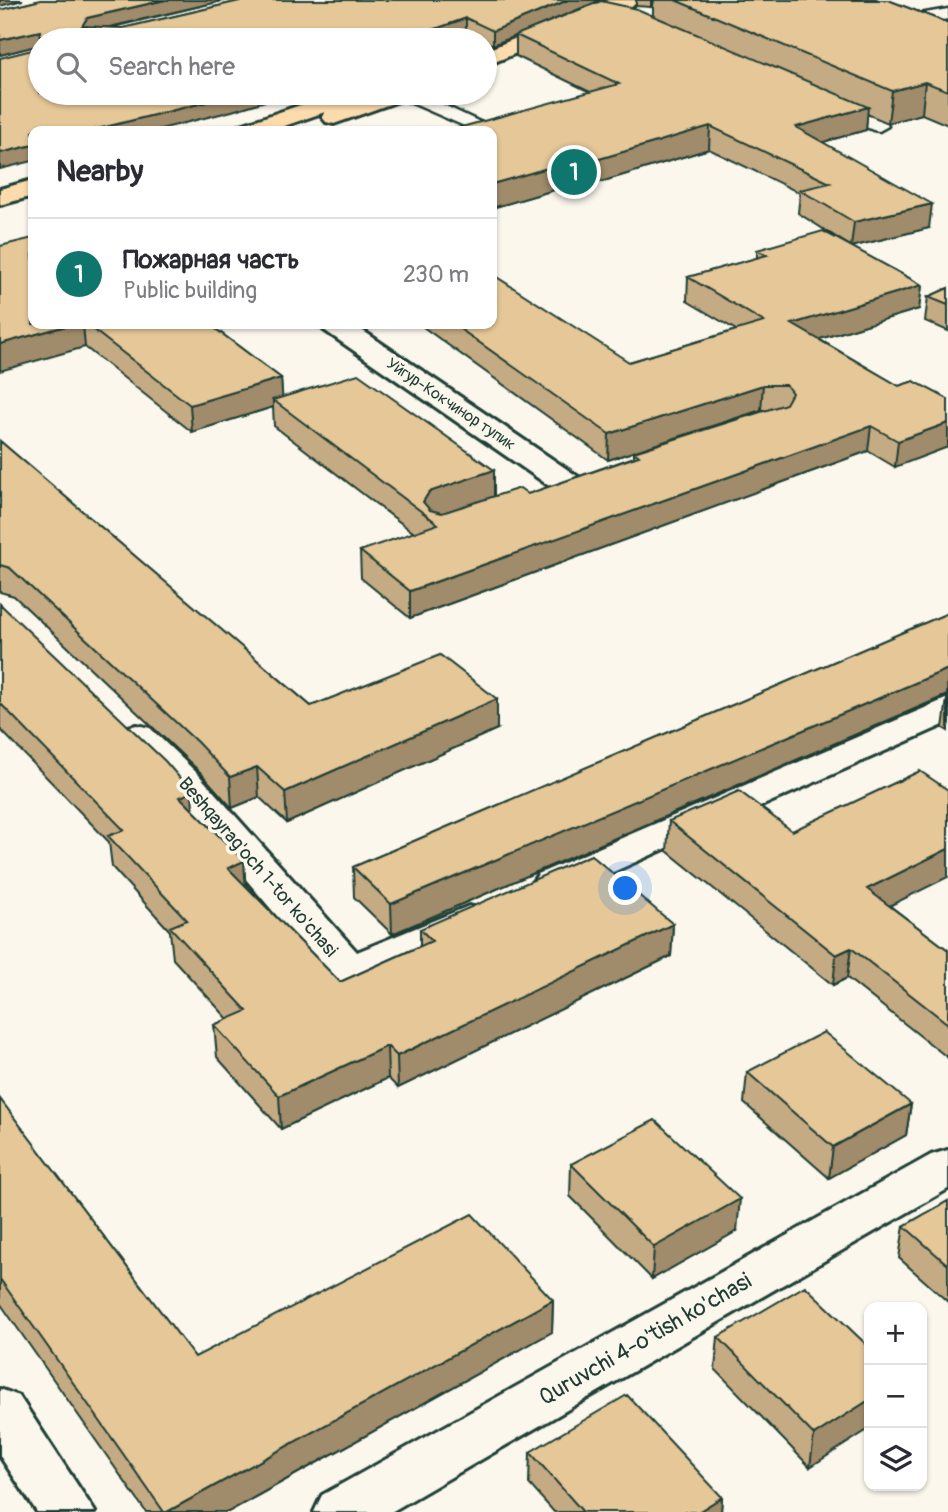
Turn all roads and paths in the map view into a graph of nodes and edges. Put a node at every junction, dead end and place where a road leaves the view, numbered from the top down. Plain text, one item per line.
1 (861, 0) edge
2 (614, 9) edge
3 (948, 14) edge
4 (497, 37) edge
5 (497, 54) edge
6 (817, 99) edge
7 (323, 105) edge
8 (365, 105) edge
9 (431, 105) edge
10 (262, 126) edge
11 (306, 126) edge
12 (478, 126) edge
13 (879, 126) dead end
14 (28, 189) edge
15 (0, 197) edge
16 (28, 205) edge
17 (0, 212) edge
18 (342, 329) edge
19 (531, 498) edge
20 (107, 707) edge
21 (948, 709) edge
22 (948, 1167) edge
23 (0, 1411) edge
24 (67, 1512) edge
25 (342, 1512) edge

1 - 3 lane
2 - 4 main road
2 - 5 main road
6 - 13 lane
7 - 10 main road
8 - 11 main road
9 - 12 lane
14 - 15 main road
16 - 17 main road
18 - 19 street, Уйгур-Кокчинор тупик
20 - 21 street, Beshqayrag'och 1-tor ko'chasi
22 - 25 street, Quruvchi 4-o'tish ko'chasi
23 - 24 street

